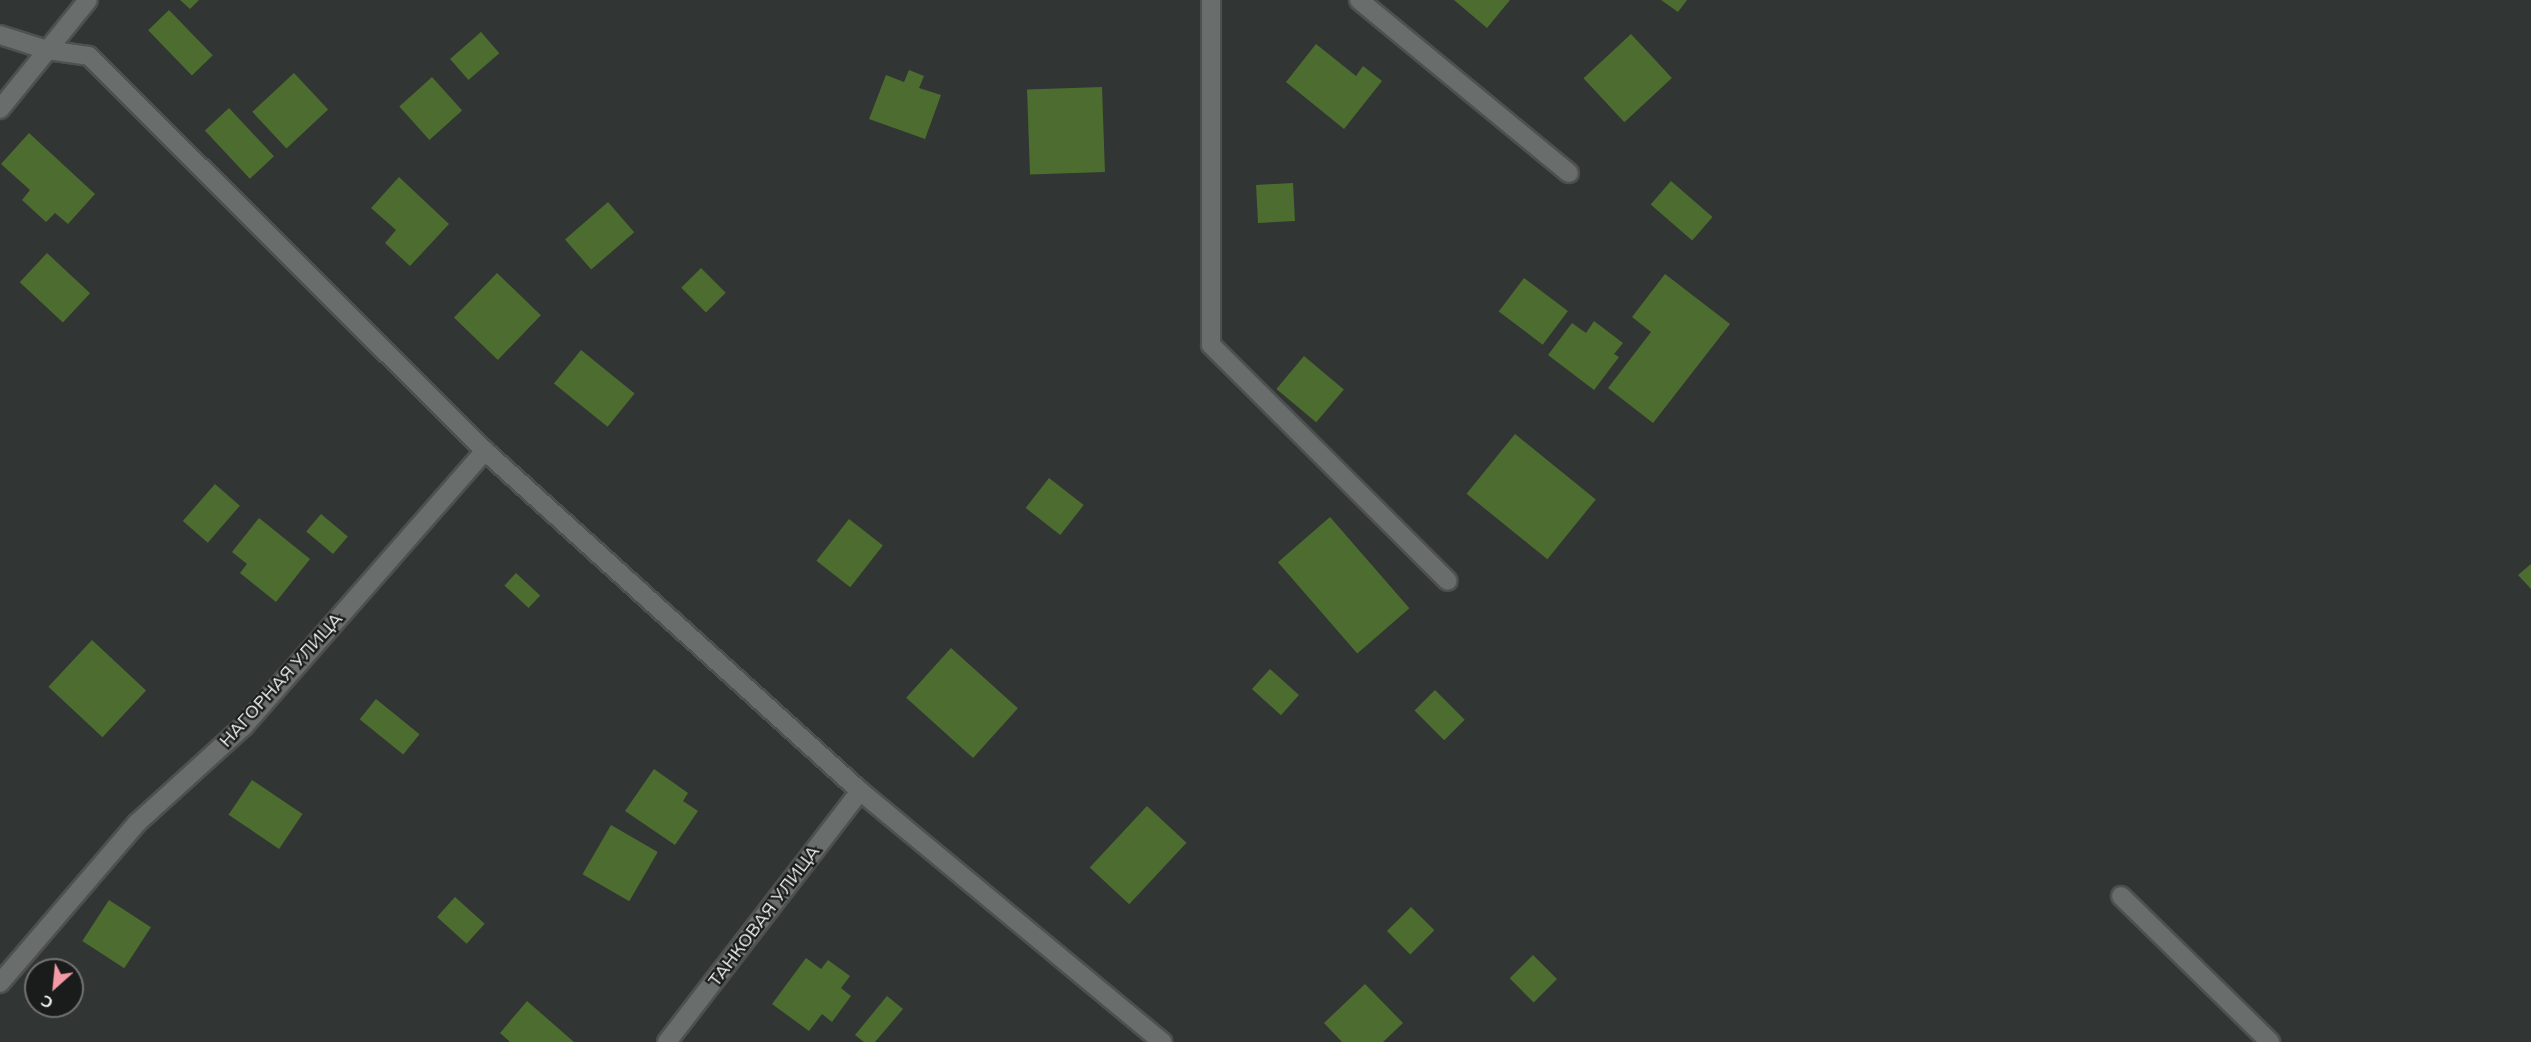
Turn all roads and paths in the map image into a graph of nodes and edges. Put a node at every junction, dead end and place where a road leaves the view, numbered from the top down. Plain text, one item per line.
1 (88, 0) edge
2 (1211, 0) edge
3 (1359, 0) edge
4 (0, 34) edge
5 (47, 50) junction
6 (0, 109) edge
7 (1569, 172) dead end
8 (484, 451) junction
9 (1449, 581) dead end
10 (860, 791) junction
11 (2121, 896) dead end
12 (0, 983) edge
13 (667, 1042) edge
14 (1162, 1042) edge
15 (2270, 1042) edge

1 - 5 street
2 - 9 street
3 - 7 street
4 - 5 street
5 - 6 street
5 - 8 street
8 - 10 street
8 - 12 street, НАГОРНАЯ УЛИЦА
10 - 13 street, ТАНКОВАЯ УЛИЦА
10 - 14 street
11 - 15 street

